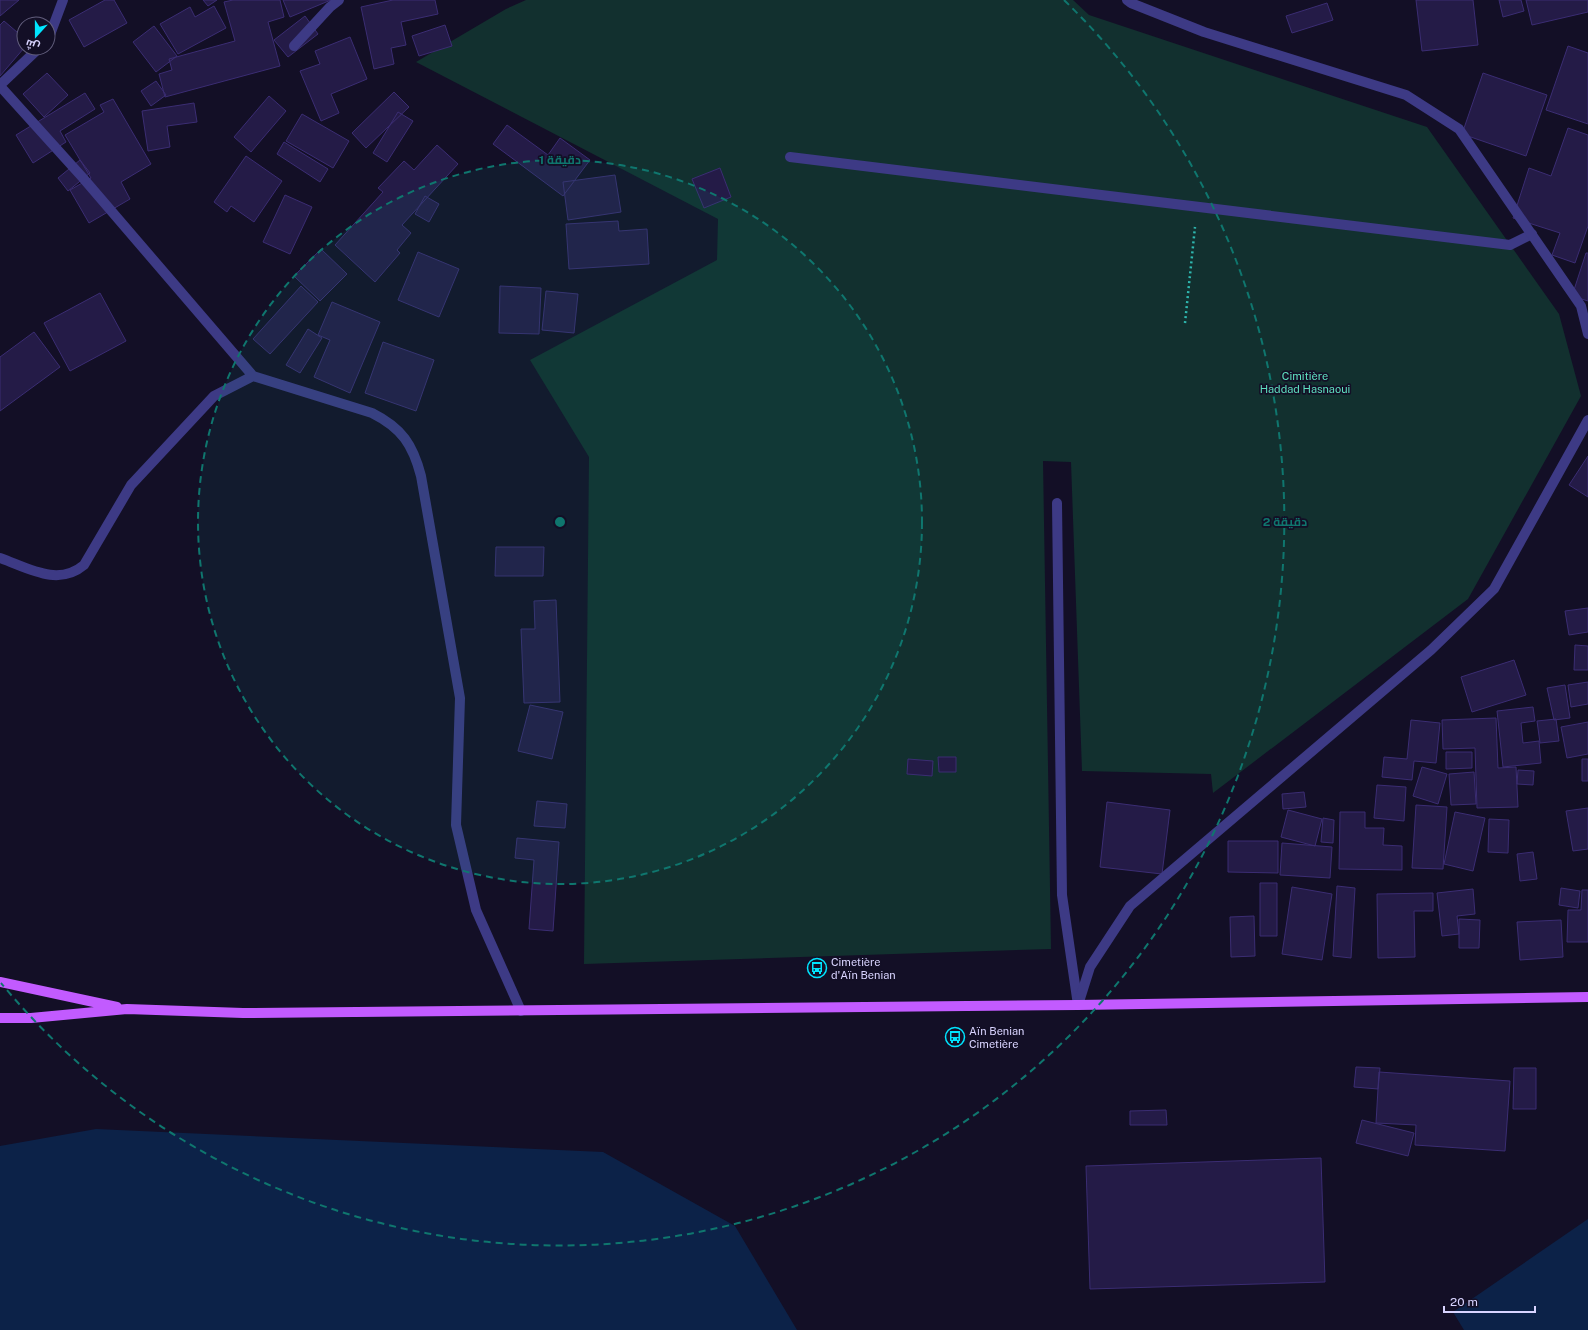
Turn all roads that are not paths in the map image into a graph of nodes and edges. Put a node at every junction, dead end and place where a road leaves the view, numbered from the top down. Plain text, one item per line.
1 (63, 0) edge
2 (339, 0) edge
3 (1127, 0) edge
4 (56, 19) edge
5 (294, 46) dead end
6 (31, 56) edge
7 (0, 85) edge
8 (790, 157) dead end
9 (1532, 234) junction
10 (1588, 334) edge
11 (253, 376) junction
12 (1588, 420) edge
13 (1057, 503) dead end
14 (0, 558) edge
15 (0, 982) edge
16 (1588, 997) edge
17 (1078, 1005) junction
18 (127, 1009) junction
19 (521, 1011) junction
20 (0, 1018) edge

1 - 4 street
2 - 5 street
3 - 9 street
6 - 7 street
7 - 11 street
8 - 9 street
9 - 10 street
11 - 14 street
11 - 19 street
12 - 17 street
13 - 17 street
15 - 18 main road
16 - 17 main road
17 - 19 main road
18 - 19 main road
18 - 20 main road

